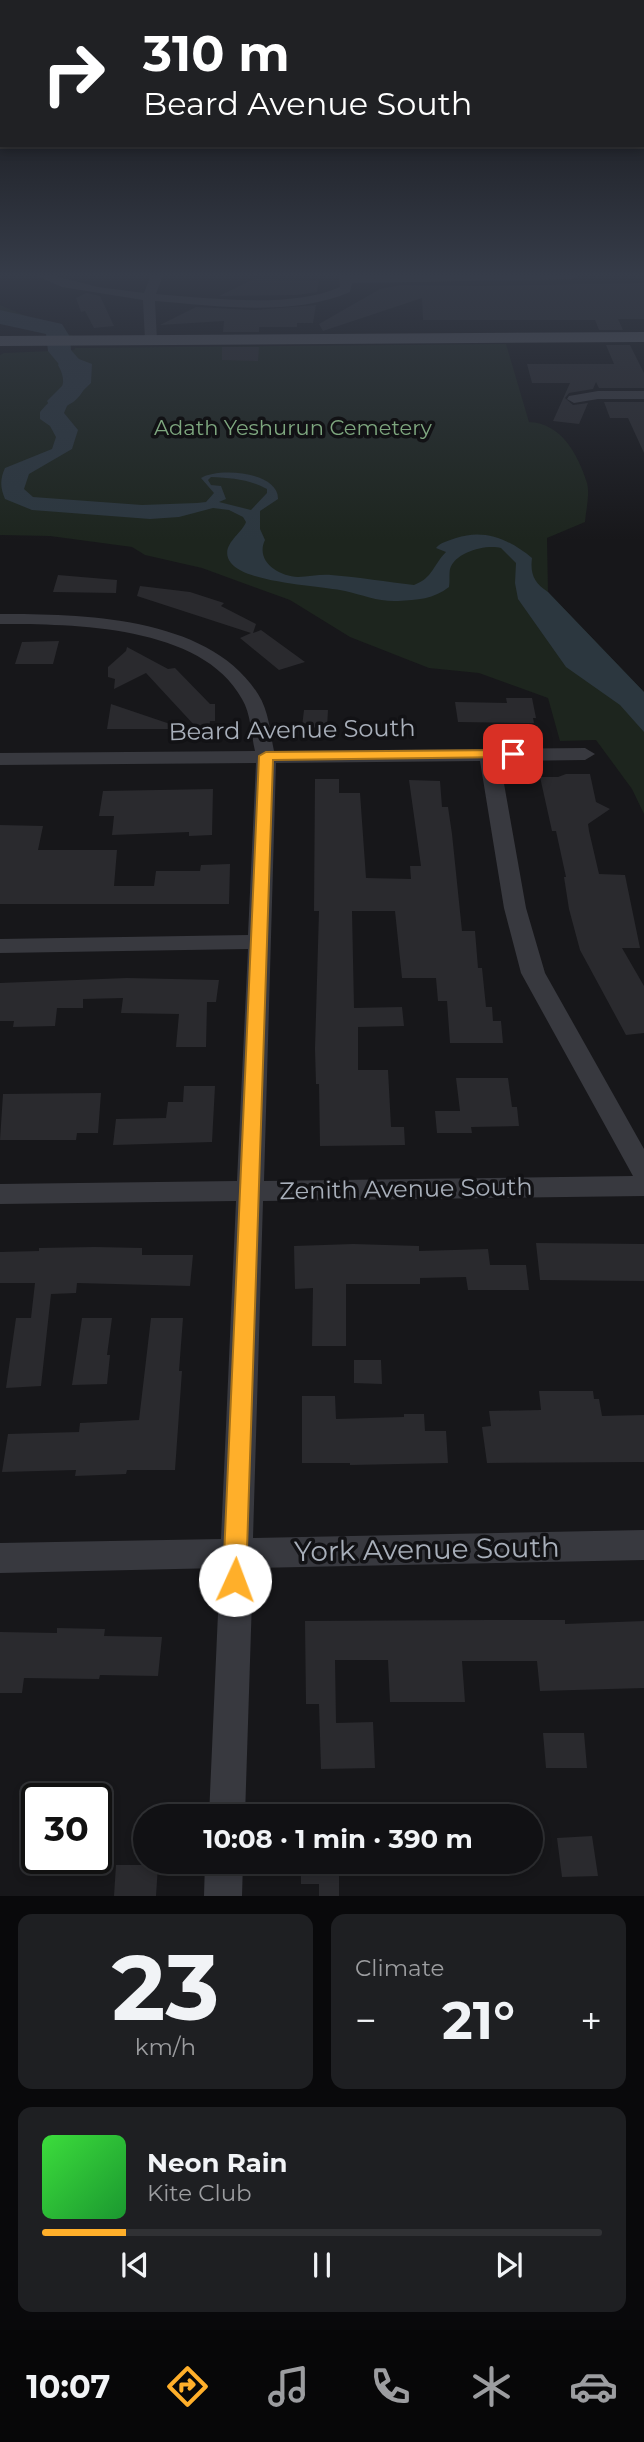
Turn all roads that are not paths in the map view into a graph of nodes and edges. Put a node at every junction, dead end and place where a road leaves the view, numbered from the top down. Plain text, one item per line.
1 (644, 395) edge
2 (574, 400) dead end
3 (0, 619) edge
4 (489, 754) junction
5 (585, 754) dead end
6 (266, 756) junction
7 (0, 759) edge
8 (258, 942) junction
9 (0, 946) edge
10 (644, 1172) edge
11 (644, 1186) edge
12 (249, 1191) junction
13 (0, 1194) edge
14 (644, 1545) edge
15 (236, 1553) junction
16 (0, 1558) edge
17 (226, 1804) edge
18 (224, 1874) edge
19 (223, 1896) edge

1 - 2 street
3 - 6 street
4 - 5 street, Beard Avenue South
4 - 6 street, Beard Avenue South
4 - 10 street
6 - 7 street, Beard Avenue South
6 - 8 street
8 - 9 street
8 - 12 street
11 - 12 street, Zenith Avenue South
12 - 13 street, Zenith Avenue South
12 - 15 street
14 - 15 street, York Avenue South
15 - 16 street, York Avenue South
15 - 17 street
18 - 19 street

